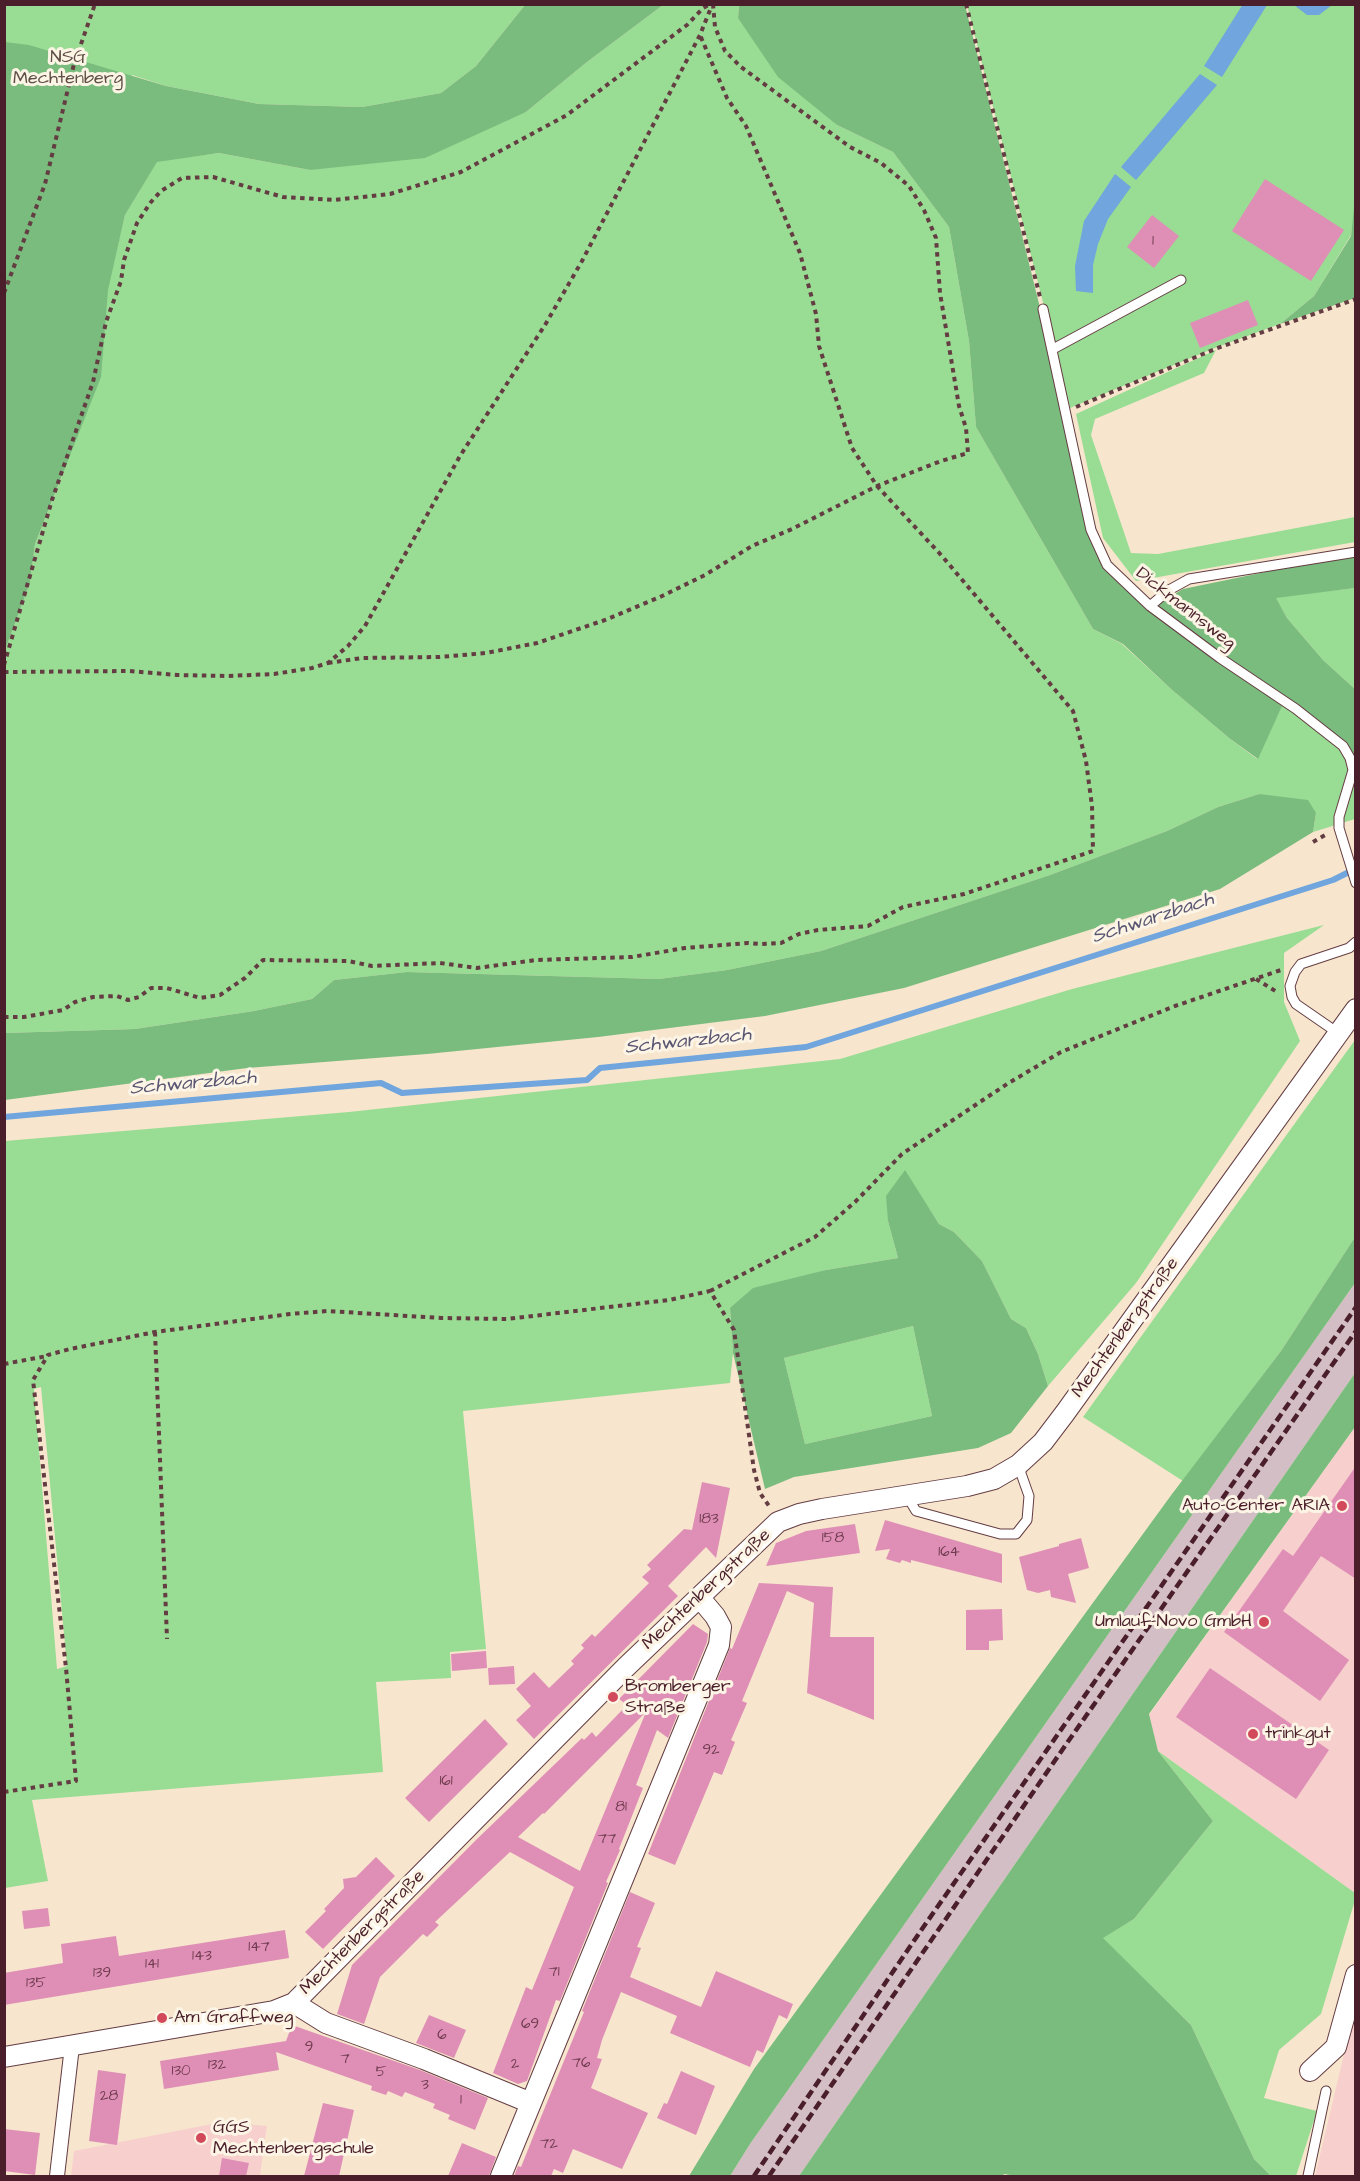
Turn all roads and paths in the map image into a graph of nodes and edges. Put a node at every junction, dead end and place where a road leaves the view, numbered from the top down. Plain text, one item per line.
1 (95, 4) edge
2 (712, 4) edge
3 (966, 4) edge
4 (700, 34) junction
5 (1181, 279) dead end
6 (4, 293) edge
7 (1356, 299) edge
8 (1043, 309) joint
9 (1053, 349) junction
10 (1064, 412) junction
11 (877, 486) junction
12 (1356, 552) edge
13 (1150, 606) junction
14 (328, 663) junction
15 (4, 665) edge
16 (4, 672) edge
17 (1356, 883) edge
18 (1356, 942) edge
19 (1301, 964) junction
20 (1356, 1009) edge
21 (4, 1017) edge
22 (1338, 1033) junction
23 (710, 1291) junction
24 (155, 1332) junction
25 (48, 1355) junction
26 (4, 1364) edge
27 (1018, 1465) junction
28 (906, 1495) junction
29 (778, 1522) junction
30 (699, 1597) junction
31 (167, 1639) dead end
32 (4, 1792) edge
33 (1356, 1975) edge
34 (294, 2003) junction
35 (72, 2046) junction
36 (4, 2057) edge
37 (1310, 2071) dead end
38 (1326, 2091) dead end
39 (531, 2103) junction
40 (57, 2176) edge
41 (501, 2176) edge
42 (1308, 2176) edge

1 - 6 path
2 - 4 path
2 - 11 path
2 - 15 path
3 - 8 path
4 - 11 path
4 - 14 path
5 - 9 lane
7 - 10 path
8 - 9 lane, Dickmannsweg
9 - 10 lane, Dickmannsweg
10 - 13 lane, Dickmannsweg
11 - 14 path
11 - 21 path
12 - 13 lane
13 - 17 lane, Dickmannsweg
14 - 16 path
18 - 19 lane
19 - 22 lane
19 - 23 path
20 - 22 street, Mechtenbergstraße
22 - 27 street, Mechtenbergstraße
23 - 24 path
23 - 29 path
24 - 25 path
24 - 31 path
25 - 26 path
25 - 32 path
27 - 28 street, Mechtenbergstraße
27 - 28 lane
28 - 29 street, Mechtenbergstraße
29 - 30 street, Mechtenbergstraße
30 - 34 street, Mechtenbergstraße
30 - 39 street
33 - 37 street
34 - 35 street, Mechtenbergstraße
34 - 39 street
35 - 36 street, Mechtenbergstraße
35 - 40 street
38 - 42 lane
39 - 41 street

